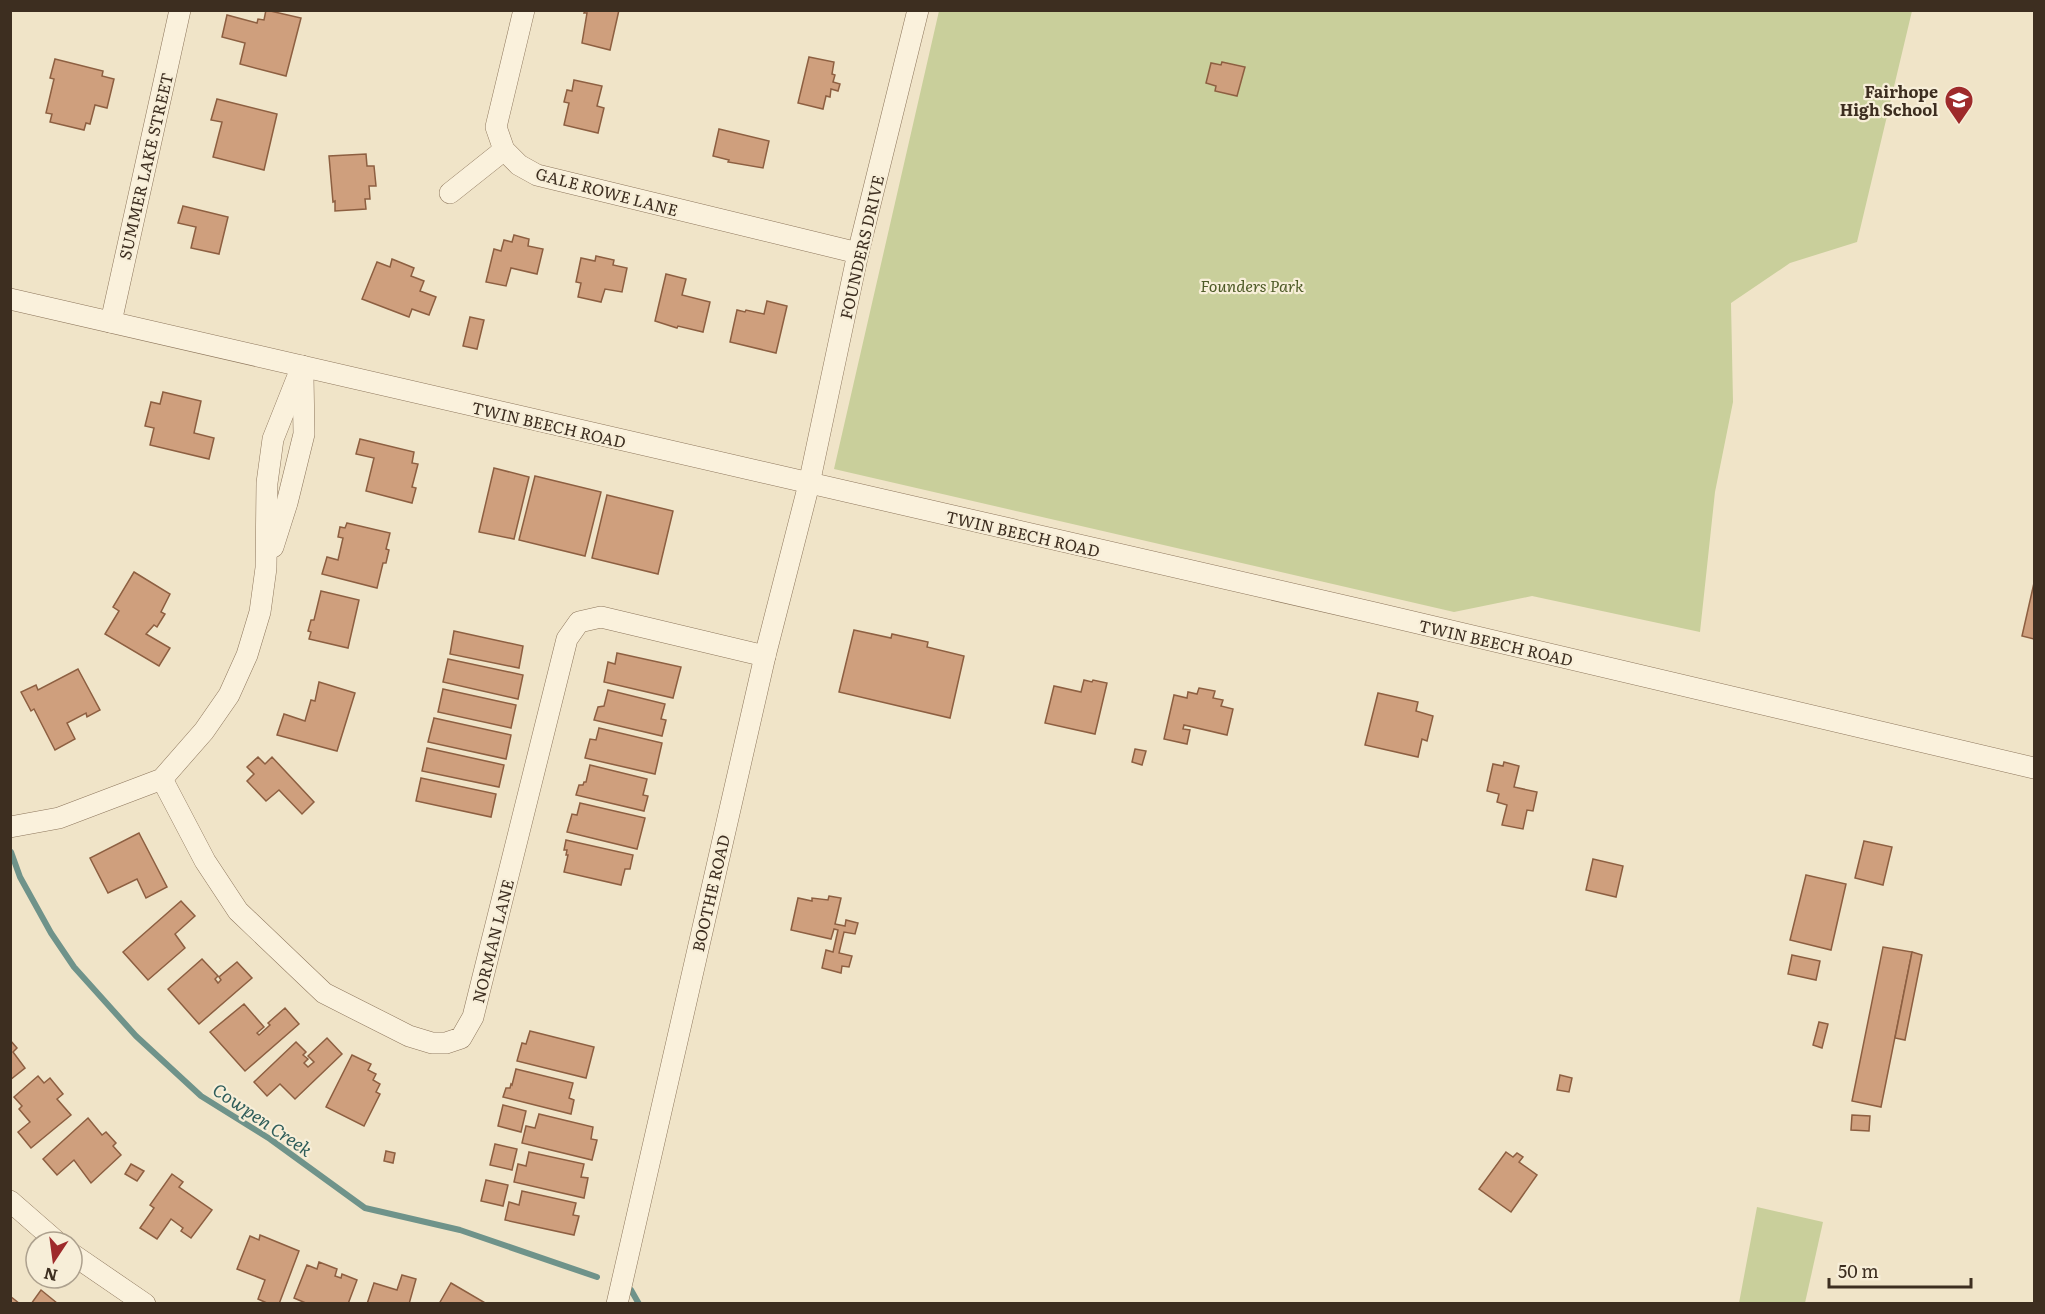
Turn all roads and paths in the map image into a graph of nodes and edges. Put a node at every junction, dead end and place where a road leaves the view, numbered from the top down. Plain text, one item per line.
1 (180, 10) edge
2 (524, 10) edge
3 (918, 10) edge
4 (504, 150) junction
5 (450, 193) dead end
6 (858, 253) junction
7 (10, 298) edge
8 (111, 322) junction
9 (302, 366) junction
10 (809, 484) junction
11 (765, 656) junction
12 (2034, 768) edge
13 (162, 779) junction
14 (10, 827) edge
15 (10, 1201) edge
16 (43, 1230) edge
17 (84, 1263) edge
18 (145, 1304) edge
19 (617, 1304) edge

1 - 8 street, SUMMER LAKE STREET
2 - 4 street
3 - 6 street, FOUNDERS DRIVE
4 - 5 street
4 - 6 street, GALE ROWE LANE
6 - 10 street, FOUNDERS DRIVE
7 - 8 street, TWIN BEECH ROAD
8 - 9 street, TWIN BEECH ROAD
9 - 10 street, TWIN BEECH ROAD
9 - 13 street
10 - 11 street, BOOTHE ROAD
10 - 12 street, TWIN BEECH ROAD
11 - 13 street, NORMAN LANE
11 - 19 street, BOOTHE ROAD
13 - 14 street
15 - 16 street
17 - 18 street

